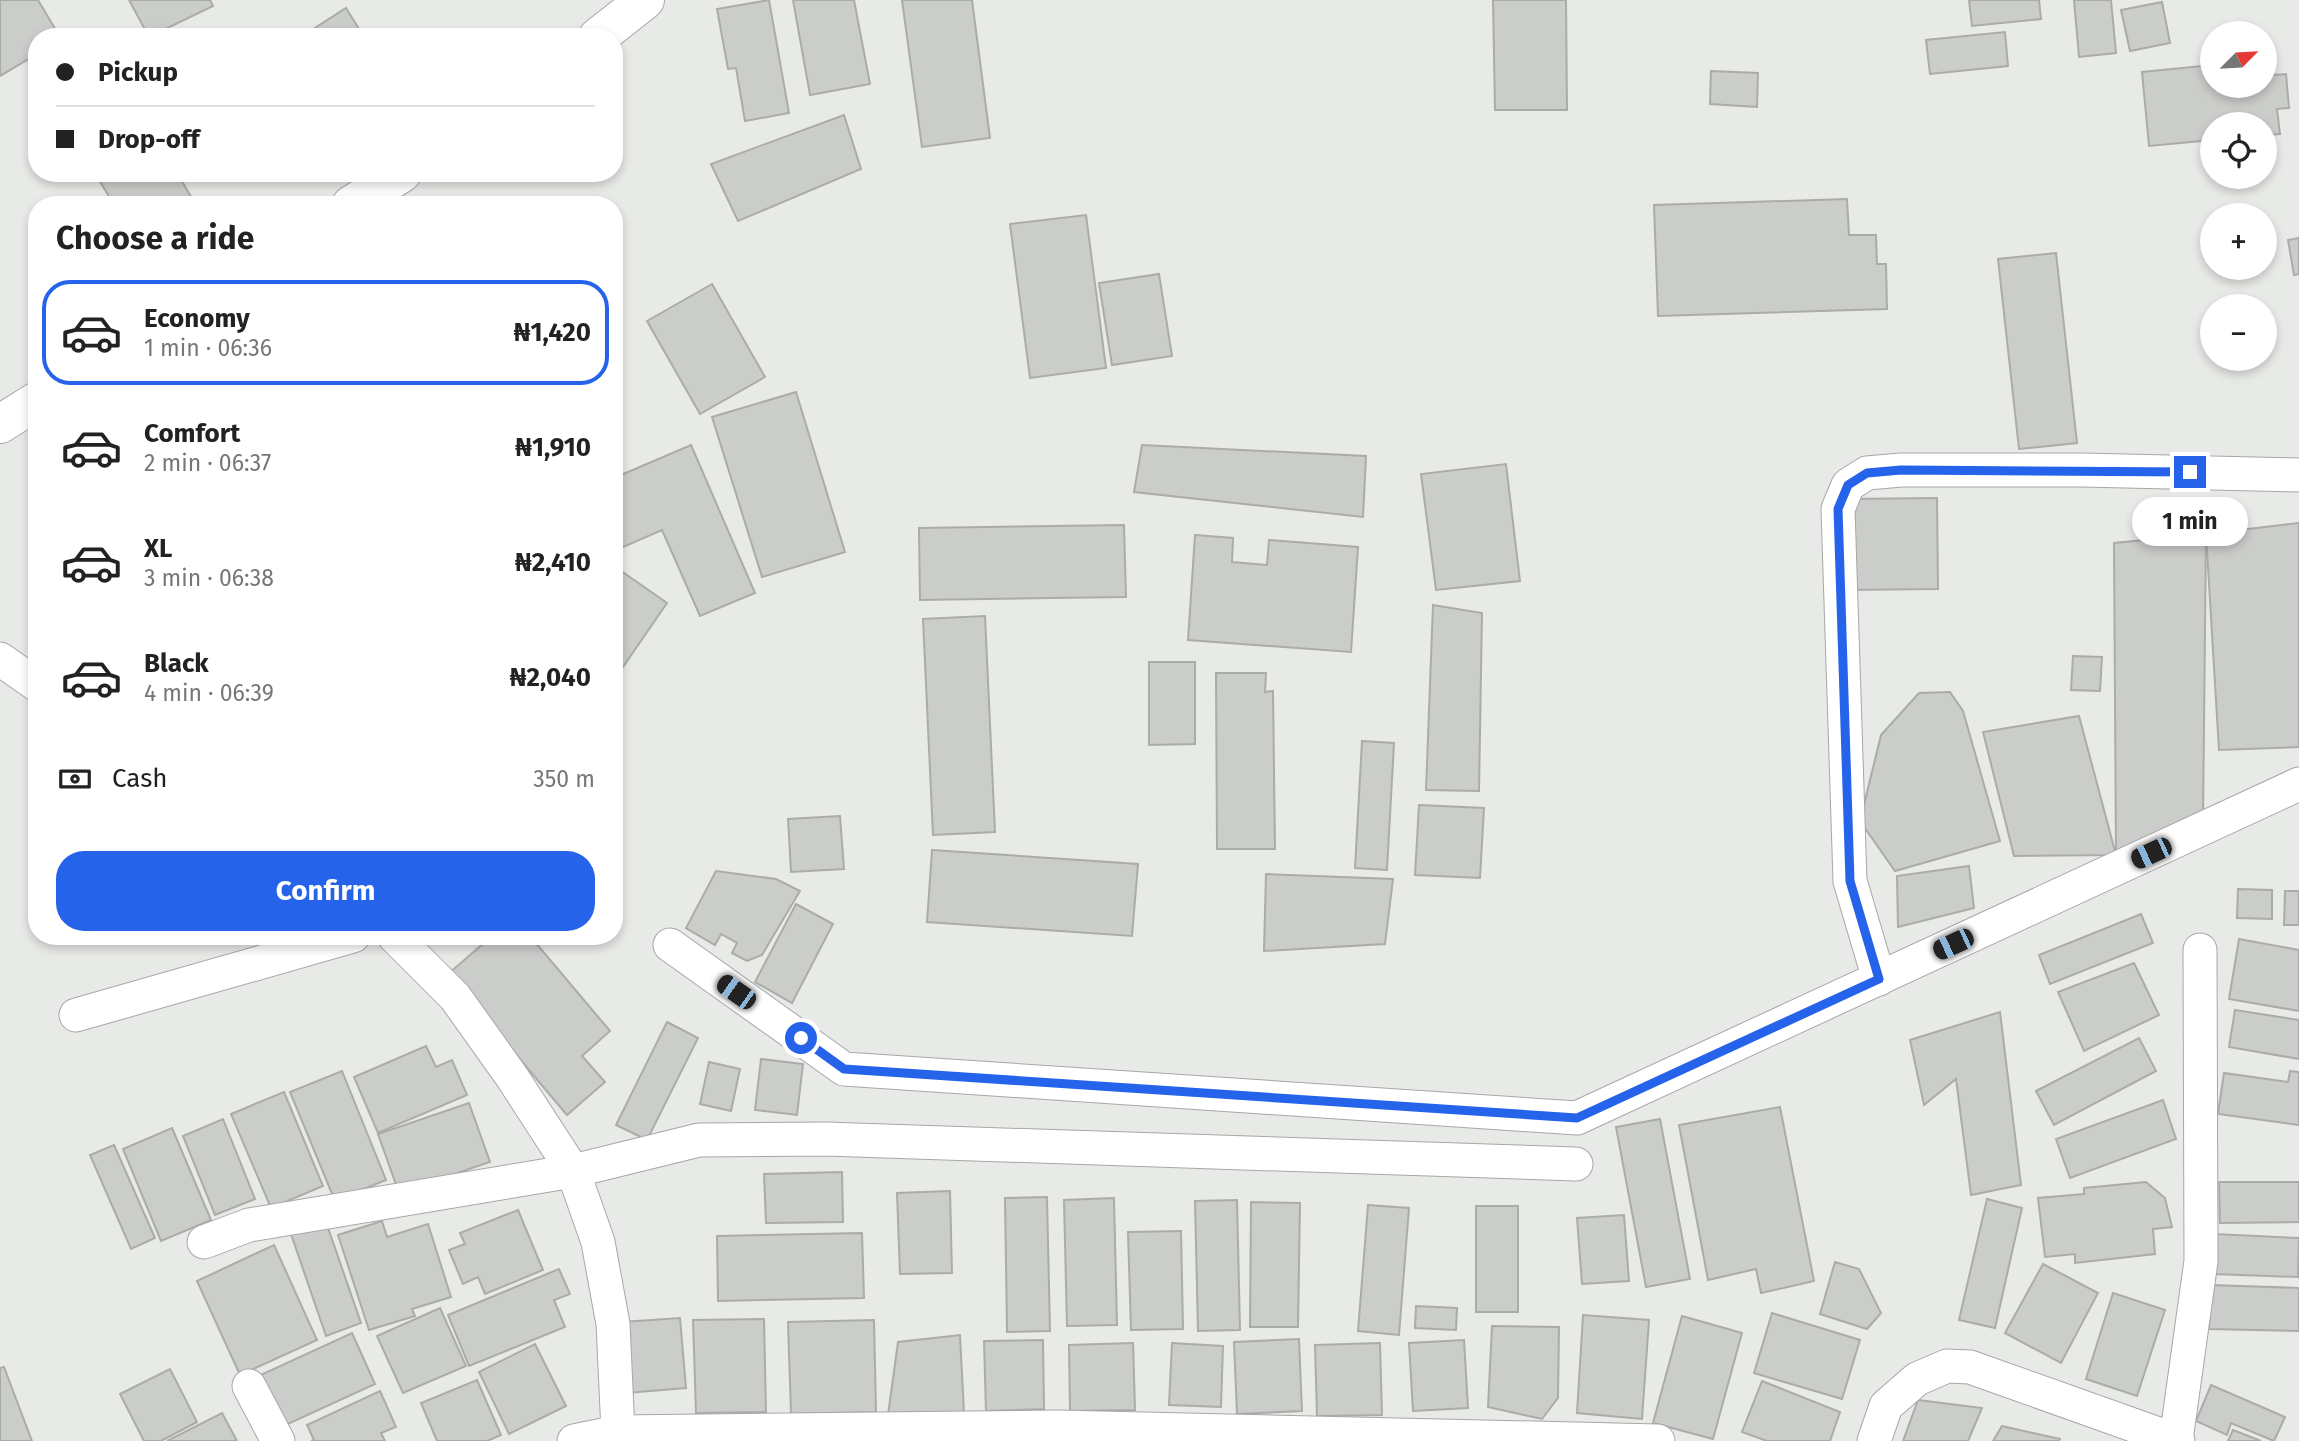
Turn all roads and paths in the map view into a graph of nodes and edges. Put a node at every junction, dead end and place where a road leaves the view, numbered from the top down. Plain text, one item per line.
1 (645, 0) edge
2 (609, 28) edge
3 (388, 182) edge
4 (365, 196) edge
5 (28, 407) edge
6 (0, 424) edge
7 (2299, 475) edge
8 (0, 659) edge
9 (28, 679) edge
10 (2299, 784) edge
11 (322, 945) edge
12 (403, 945) edge
13 (670, 945) dead end
14 (2200, 950) dead end
15 (1879, 979) junction
16 (76, 1016) dead end
17 (1576, 1164) dead end
18 (573, 1171) junction
19 (204, 1242) dead end
20 (249, 1386) dead end
21 (618, 1432) junction
22 (1058, 1434) edge
23 (752, 1436) edge
24 (278, 1441) edge
25 (573, 1441) edge
26 (1658, 1441) edge
27 (1874, 1441) edge
28 (2177, 1441) edge

1 - 2 street
3 - 4 street
5 - 6 street
7 - 15 street
8 - 9 street
10 - 15 street
11 - 16 street
12 - 18 street
13 - 15 street
14 - 28 street
17 - 18 street
18 - 19 street
18 - 21 street
20 - 24 street
21 - 23 street
21 - 25 street
22 - 23 street
22 - 26 street
27 - 28 street

